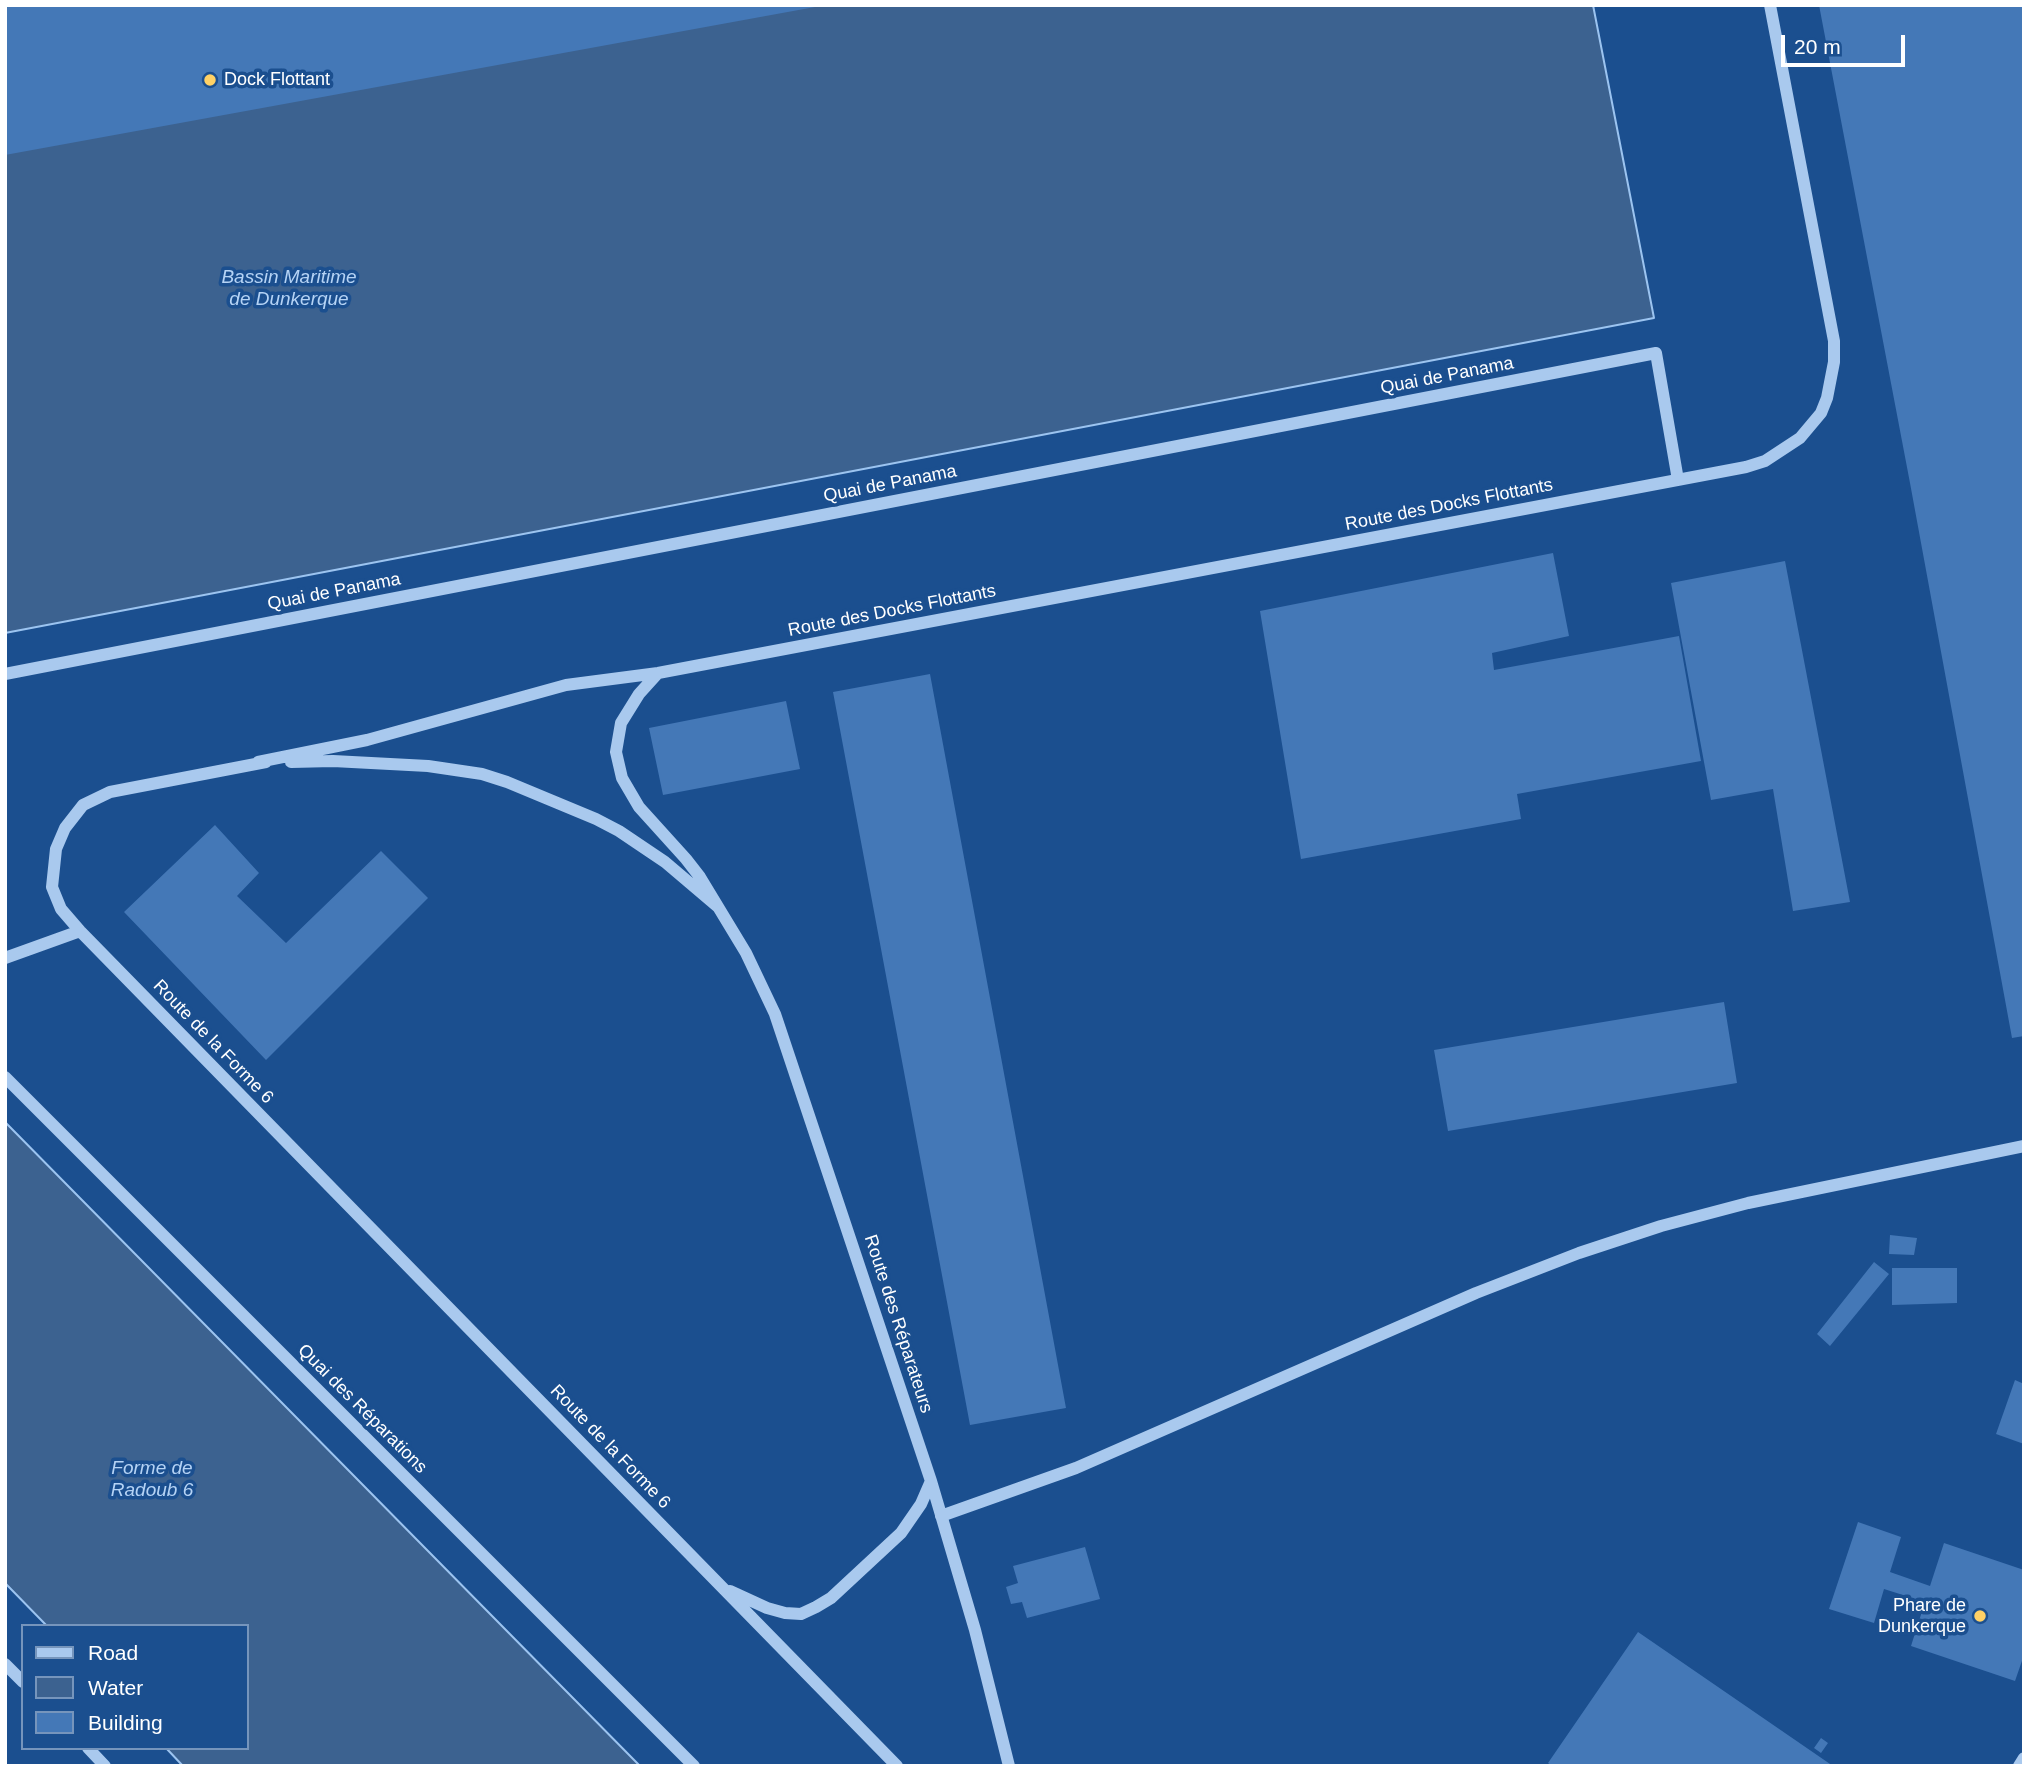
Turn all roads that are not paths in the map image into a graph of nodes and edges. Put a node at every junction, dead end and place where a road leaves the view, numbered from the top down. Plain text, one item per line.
1 (1770, 5) edge
2 (1678, 480) junction
3 (658, 673) junction
4 (5, 674) edge
5 (258, 762) junction
6 (718, 907) junction
7 (80, 931) junction
8 (5, 958) edge
9 (5, 1077) edge
10 (2024, 1146) edge
11 (931, 1481) junction
12 (941, 1516) junction
13 (721, 1586) junction
14 (5, 1664) edge
15 (21, 1680) edge
16 (90, 1750) edge
17 (2024, 1758) edge
18 (105, 1766) edge
19 (694, 1766) edge
20 (897, 1766) edge
21 (1009, 1766) edge
22 (2019, 1766) edge

1 - 2 street, Route des Docks Flottants
2 - 3 street, Route des Docks Flottants
2 - 4 street, Quai de Panama
3 - 5 street, Route des Docks Flottants
3 - 6 street, Route des Réparateurs
5 - 6 street, Route de la Forme 6
5 - 7 street, Route de la Forme 6
6 - 11 street, Route des Réparateurs
7 - 8 street
7 - 13 street, Route de la Forme 6
9 - 19 street, Quai des Réparations
10 - 12 street
11 - 12 street, Route des Réparateurs
11 - 13 street
12 - 21 street, Route des Réparateurs
13 - 20 street, Route de la Forme 6
14 - 15 street
16 - 18 street
17 - 22 street

